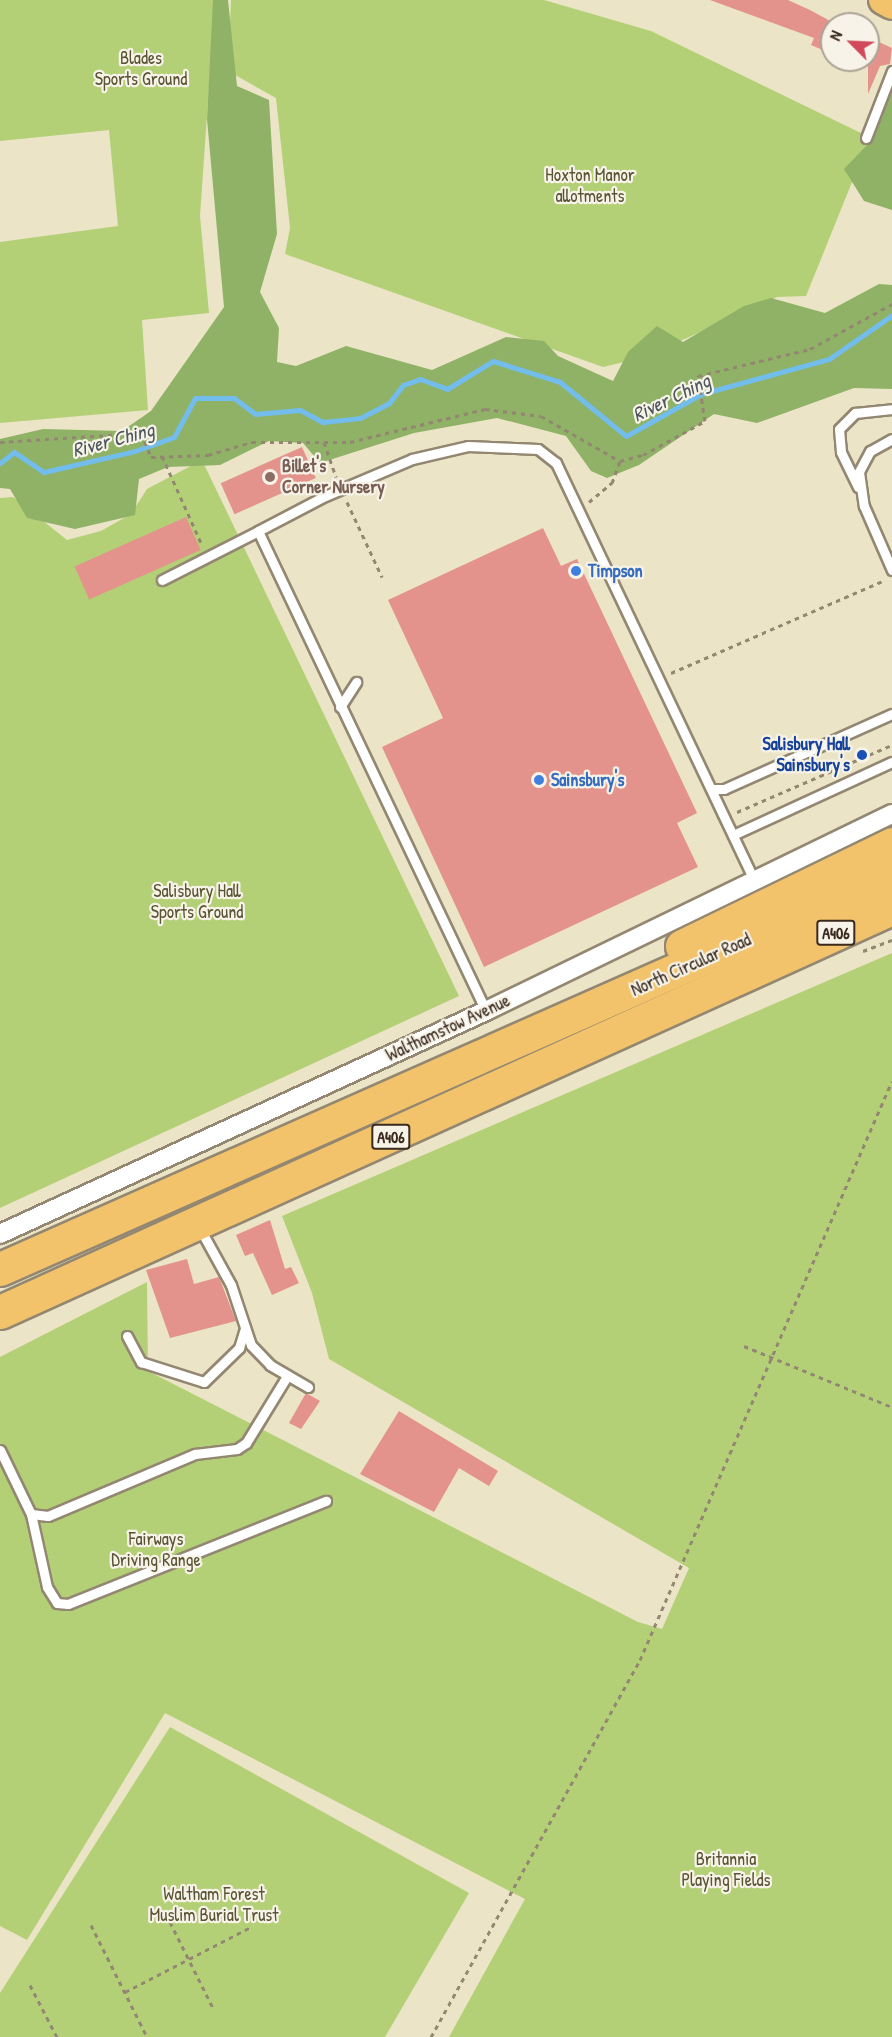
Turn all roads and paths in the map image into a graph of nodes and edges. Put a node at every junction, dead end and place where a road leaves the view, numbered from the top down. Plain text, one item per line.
1 (883, 0) edge
2 (892, 5) edge
3 (892, 71) edge
4 (866, 138) dead end
5 (892, 304) edge
6 (892, 409) edge
7 (705, 410) dead end
8 (892, 439) edge
9 (0, 442) edge
10 (324, 442) dead end
11 (621, 461) dead end
12 (342, 490) junction
13 (861, 492) junction
14 (589, 502) dead end
15 (258, 531) junction
16 (207, 557) junction
17 (892, 570) edge
18 (382, 577) dead end
19 (892, 577) edge
20 (162, 580) dead end
21 (669, 674) dead end
22 (357, 682) dead end
23 (340, 707) junction
24 (892, 714) edge
25 (892, 745) edge
26 (892, 762) edge
27 (713, 789) junction
28 (732, 814) dead end
29 (892, 814) edge
30 (734, 836) junction
31 (892, 844) edge
32 (892, 874) edge
33 (754, 880) junction
34 (892, 908) edge
35 (892, 928) edge
36 (782, 962) junction
37 (486, 1011) junction
38 (489, 1052) junction
39 (892, 1081) edge
40 (198, 1224) junction
41 (0, 1234) edge
42 (0, 1269) edge
43 (0, 1312) edge
44 (245, 1328) junction
45 (127, 1336) dead end
46 (744, 1346) dead end
47 (774, 1358) junction
48 (287, 1376) junction
49 (308, 1387) dead end
50 (892, 1407) edge
51 (0, 1450) edge
52 (326, 1501) dead end
53 (31, 1514) junction
54 (170, 1922) dead end
55 (91, 1924) dead end
56 (249, 1928) dead end
57 (189, 1959) junction
58 (30, 1985) dead end
59 (125, 1992) junction
60 (213, 2008) dead end
61 (57, 2037) edge
62 (147, 2037) edge
63 (431, 2037) edge

1 - 2 main road
3 - 4 lane
5 - 7 path
6 - 13 lane
8 - 13 lane
9 - 16 path
10 - 12 path
11 - 14 path
12 - 15 lane
12 - 18 path
12 - 27 lane
13 - 17 lane
15 - 16 lane
15 - 23 lane
16 - 20 lane
19 - 21 path
22 - 23 lane
23 - 37 lane
24 - 27 lane
25 - 28 path
26 - 30 lane
27 - 30 lane
29 - 33 street, Walthamstow Avenue
30 - 33 lane
31 - 38 highway, A406
32 - 38 highway, North Circular Road / A406
33 - 37 street, Walthamstow Avenue
34 - 36 highway, A406
35 - 36 highway, A406
36 - 40 highway, A406
37 - 41 street, Walthamstow Avenue
38 - 42 highway, Walthamstow Avenue / A406
39 - 47 path
40 - 43 highway, A406
40 - 44 lane
44 - 45 lane
44 - 48 lane
46 - 47 path
47 - 50 path
47 - 63 path
48 - 49 lane
48 - 53 lane
51 - 53 lane
52 - 53 lane
54 - 57 path
55 - 59 path
56 - 57 path
57 - 59 path
57 - 60 path
58 - 61 path
59 - 62 path

